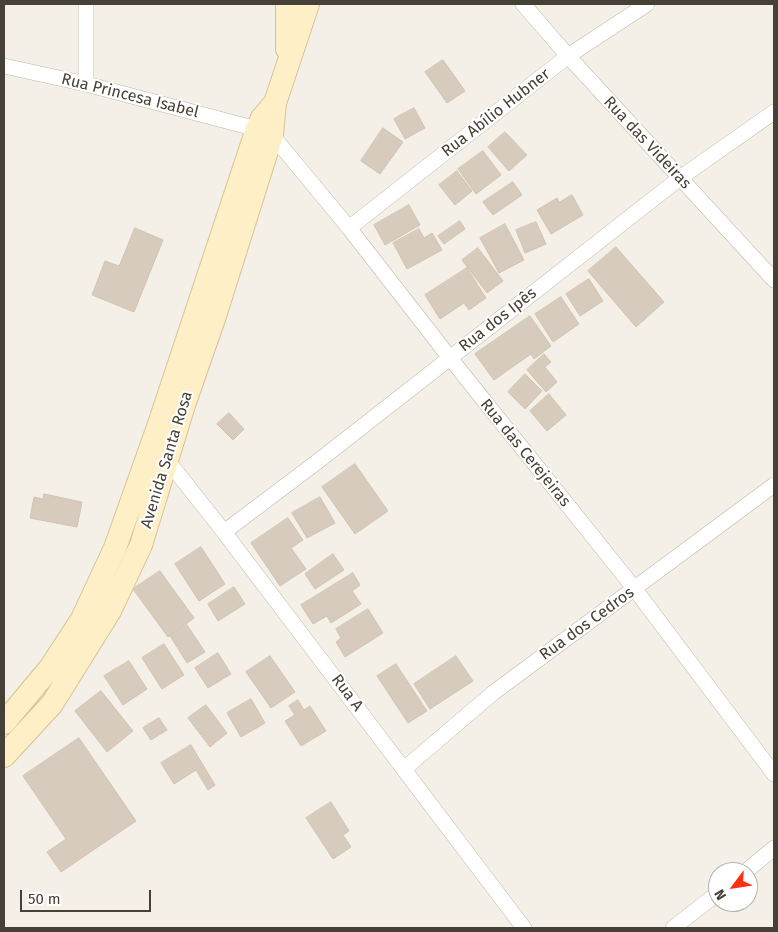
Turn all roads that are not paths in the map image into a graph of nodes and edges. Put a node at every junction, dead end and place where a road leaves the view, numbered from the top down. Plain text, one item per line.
1 (86, 4) edge
2 (286, 4) edge
3 (308, 4) edge
4 (523, 4) edge
5 (646, 4) edge
6 (568, 56) junction
7 (4, 66) edge
8 (287, 70) junction
9 (86, 84) junction
10 (774, 112) edge
11 (264, 132) junction
12 (680, 178) junction
13 (349, 228) junction
14 (774, 280) edge
15 (450, 358) junction
16 (167, 430) junction
17 (167, 460) junction
18 (774, 486) edge
19 (224, 532) junction
20 (110, 558) junction
21 (130, 569) junction
22 (634, 588) junction
23 (4, 722) edge
24 (4, 756) edge
25 (404, 769) junction
26 (774, 774) edge
27 (774, 848) edge
28 (756, 862) edge
29 (708, 901) edge
30 (524, 928) edge
31 (673, 928) edge

1 - 9 street
2 - 8 main road
3 - 8 main road
4 - 6 street, Rua das Videiras
5 - 6 street, Rua Abílio Hubner
6 - 12 street, Rua das Videiras
6 - 13 street, Rua Abílio Hubner
7 - 9 street, Rua Princesa Isabel
8 - 11 main road, Avenida Santa Rosa
9 - 11 street, Rua Princesa Isabel
10 - 12 street, Rua dos Ipês
11 - 13 street, Rua das Cerejeiras
11 - 16 main road, Avenida Santa Rosa
12 - 14 street, Rua das Videiras
12 - 15 street, Rua dos Ipês
13 - 15 street, Rua das Cerejeiras
15 - 19 street, Rua dos Ipês
15 - 22 street, Rua das Cerejeiras
16 - 17 main road, Avenida Santa Rosa
16 - 20 main road, Avenida Santa Rosa
17 - 19 street, Rua A
17 - 21 main road, Avenida Santa Rosa
18 - 22 street, Rua dos Cedros
19 - 25 street, Rua A
20 - 21 main road
20 - 23 main road, Avenida Santa Rosa
21 - 24 main road, Avenida Santa Rosa
22 - 25 street, Rua dos Cedros
22 - 26 street, Rua das Cerejeiras
25 - 30 street, Rua A
27 - 28 street
29 - 31 street

